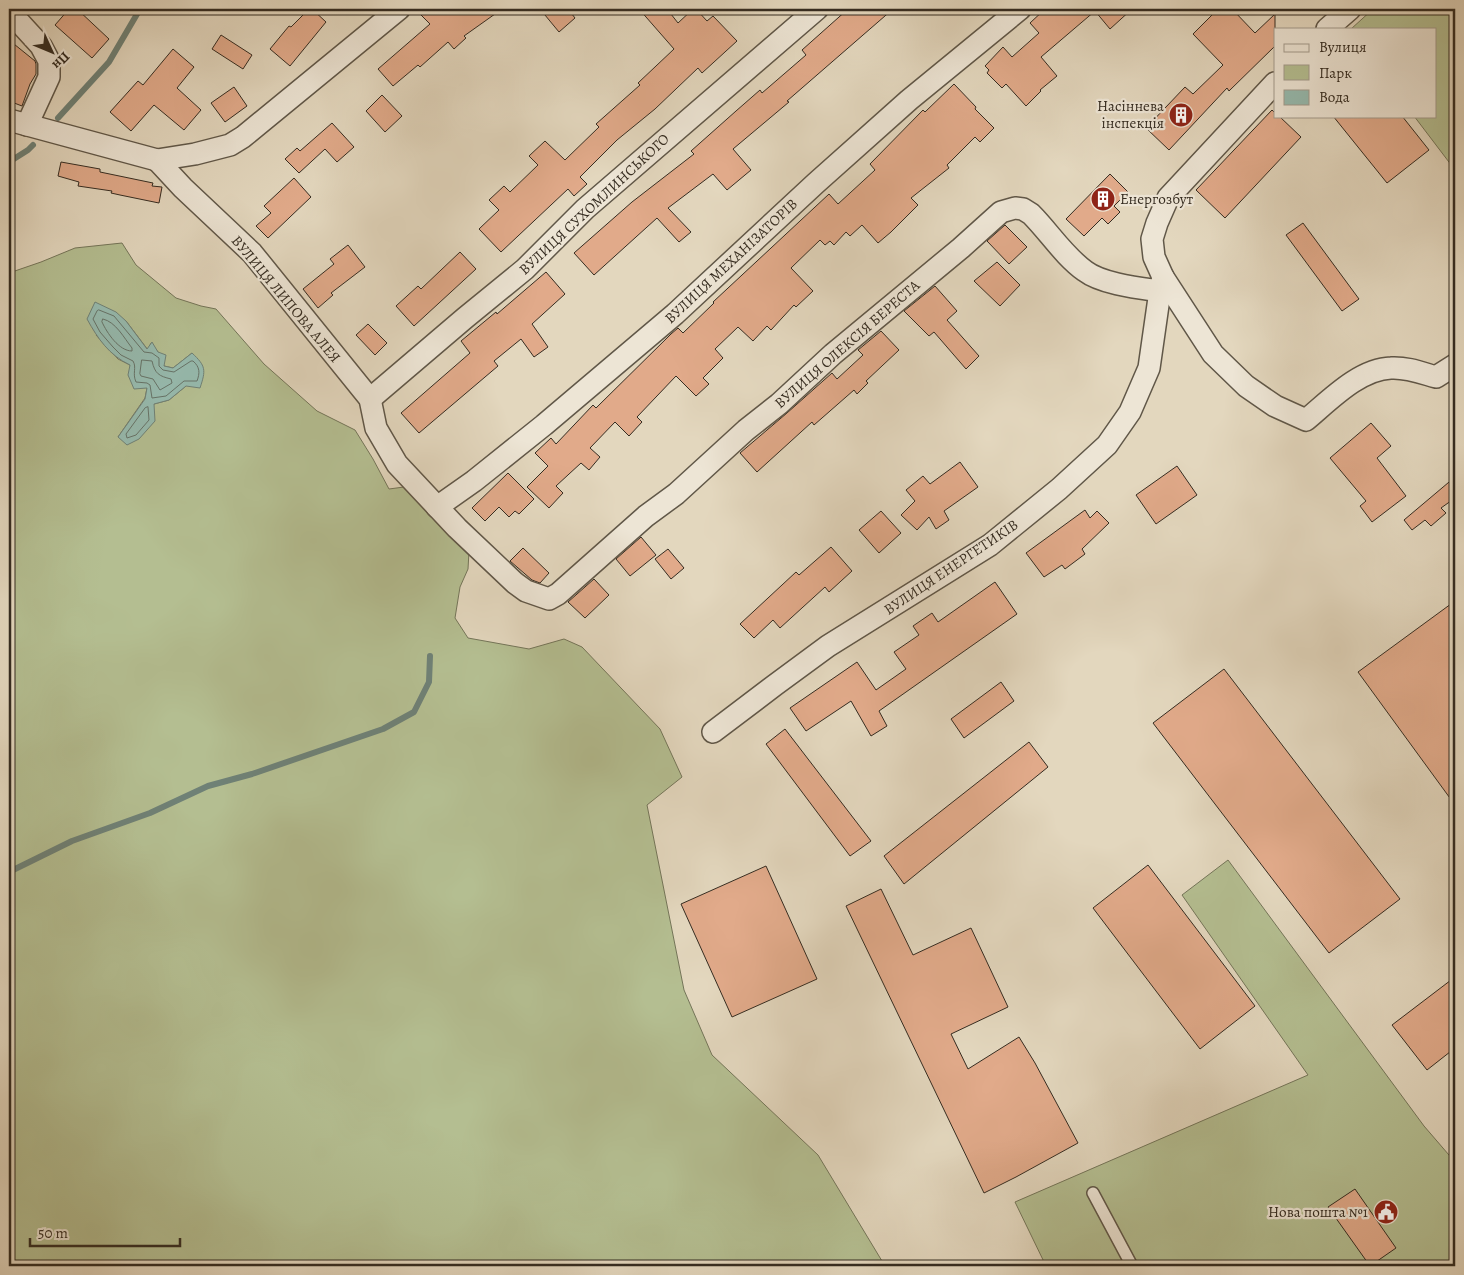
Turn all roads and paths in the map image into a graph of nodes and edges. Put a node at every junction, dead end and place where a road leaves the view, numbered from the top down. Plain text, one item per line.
1 (399, 9) edge
2 (817, 9) edge
3 (1350, 9) edge
4 (9, 11) edge
5 (1010, 12) edge
6 (1329, 28) edge
7 (1274, 84) edge
8 (18, 123) edge
9 (157, 160) junction
10 (1162, 284) junction
11 (1455, 365) edge
12 (370, 399) junction
13 (437, 507) junction
14 (713, 732) dead end
15 (1093, 1193) dead end
16 (1132, 1266) edge

1 - 9 street
2 - 12 street, ВУЛИЦЯ СУХОМЛИНСЬКОГО
3 - 6 street
4 - 8 street
5 - 13 street, ВУЛИЦЯ МЕХАНІЗАТОРІВ
7 - 10 street, ВУЛИЦЯ ЕНЕРГЕТИКІВ
8 - 9 street
9 - 12 street, ВУЛИЦЯ ЛИПОВА АЛЕЯ
10 - 11 street
10 - 13 street, ВУЛИЦЯ ОЛЕКСІЯ БЕРЕСТА
10 - 14 street, ВУЛИЦЯ ЕНЕРГЕТИКІВ
12 - 13 street
15 - 16 lane

